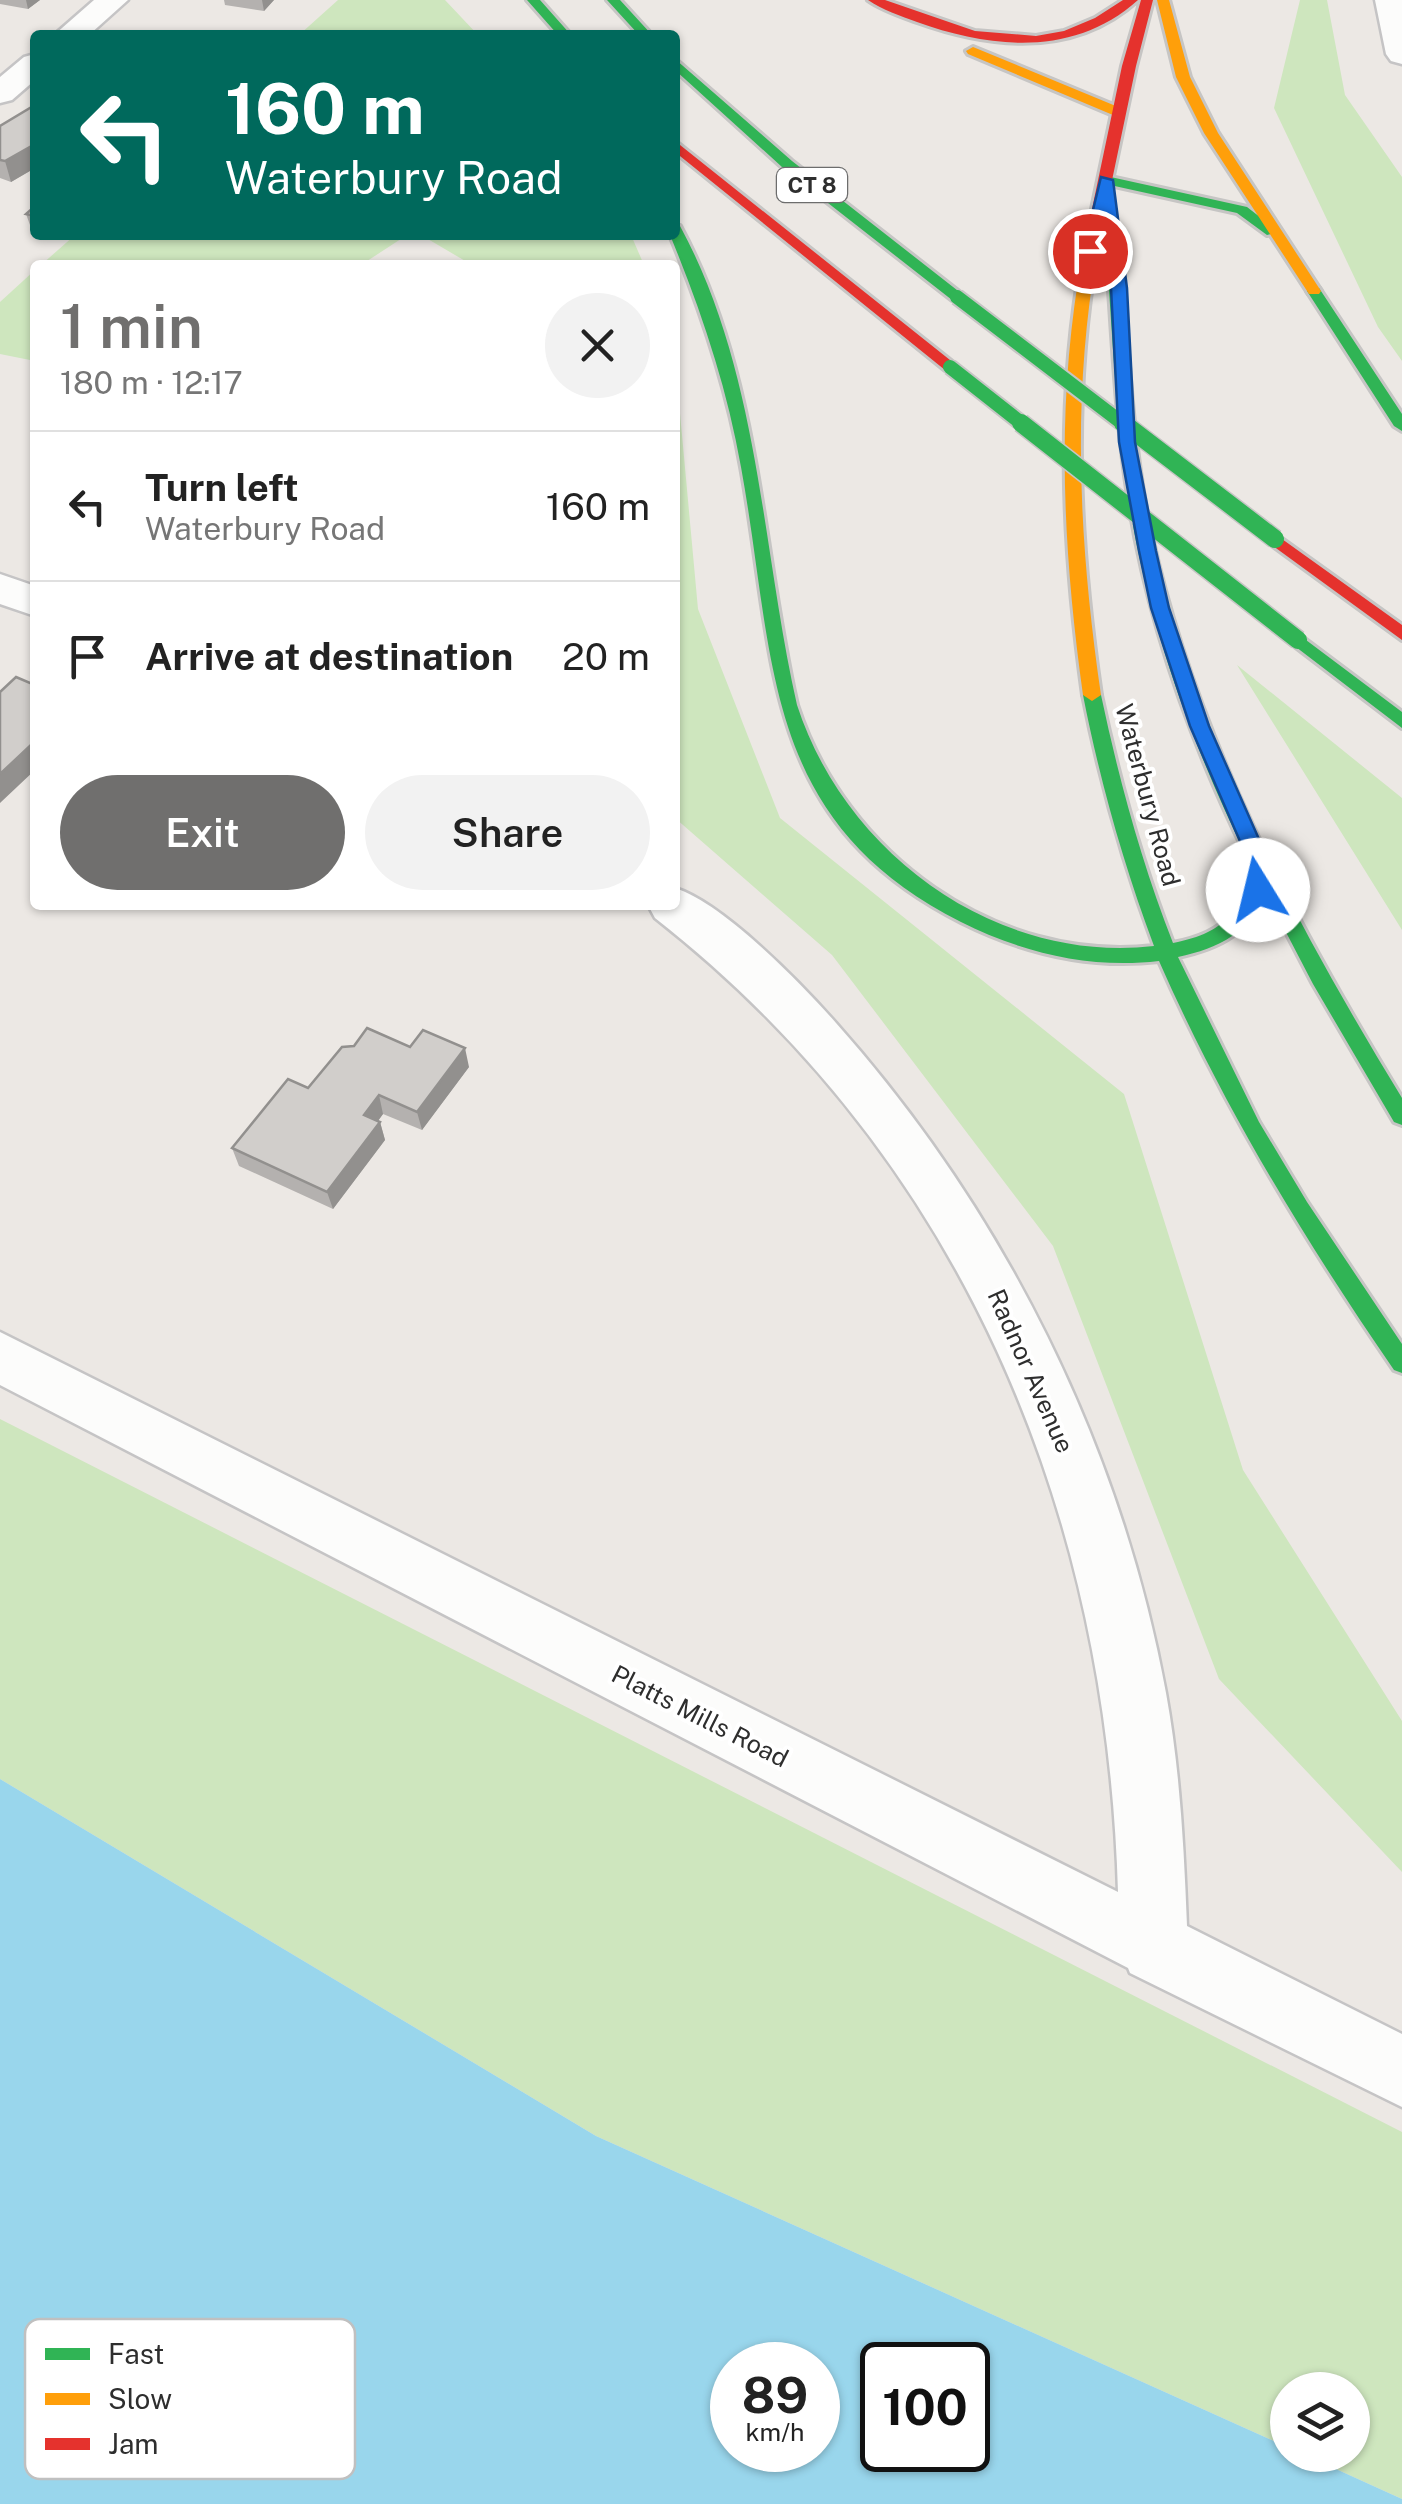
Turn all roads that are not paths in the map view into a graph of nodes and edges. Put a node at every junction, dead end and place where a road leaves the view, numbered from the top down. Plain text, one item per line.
1 (113, 0) edge
2 (533, 0) edge
3 (613, 0) edge
4 (874, 0) edge
5 (1132, 0) edge
6 (1147, 0) edge
7 (1164, 0) edge
8 (1390, 0) edge
9 (76, 30) edge
10 (560, 30) edge
11 (641, 30) edge
12 (1402, 54) edge
13 (30, 68) edge
14 (680, 68) edge
15 (0, 92) edge
16 (1118, 112) junction
17 (680, 148) edge
18 (1106, 180) junction
19 (680, 240) edge
20 (1281, 240) junction
21 (1402, 426) edge
22 (0, 588) edge
23 (30, 600) edge
24 (1402, 634) edge
25 (1402, 722) edge
26 (1256, 855) junction
27 (679, 910) edge
28 (1168, 953) junction
29 (1402, 1116) edge
30 (0, 1357) edge
31 (1402, 1363) edge
32 (1154, 1948) junction
33 (1402, 2072) edge

1 - 9 street
2 - 10 main road
3 - 11 main road
4 - 5 main road
4 - 16 main road
6 - 16 main road, Waterbury Road
7 - 20 main road
8 - 12 street
13 - 15 street
14 - 24 main road, CT 8, bridge
16 - 18 main road, Waterbury Road
17 - 25 main road, CT 8, bridge
18 - 20 main road
18 - 26 main road, Waterbury Road
18 - 28 main road, Waterbury Road
19 - 28 main road
20 - 21 main road
22 - 23 street
26 - 28 main road
26 - 29 main road, Waterbury Road
27 - 32 street, Radnor Avenue
28 - 31 main road, Waterbury Road
30 - 32 street, Platts Mills Road
32 - 33 street, Platts Mills Road

